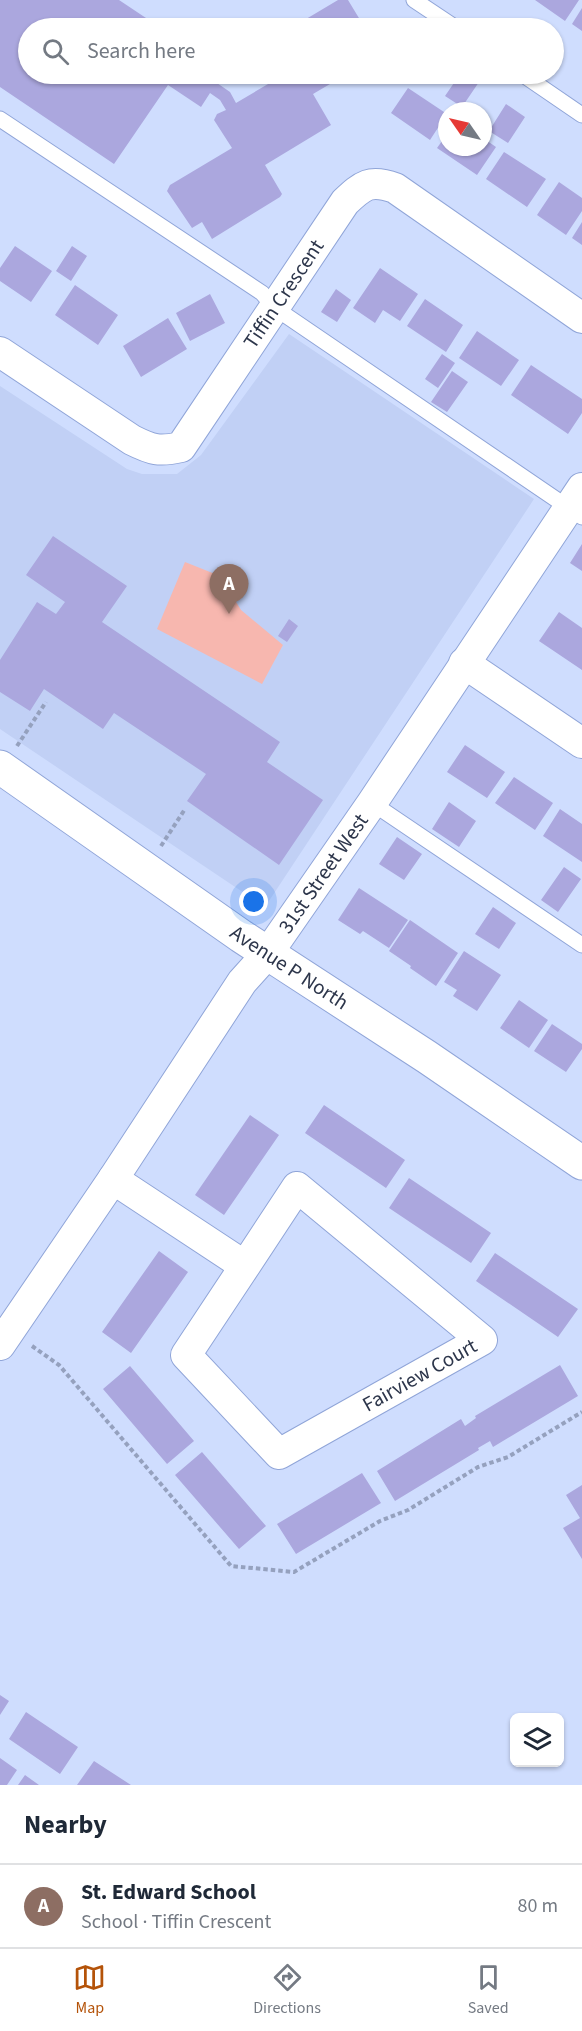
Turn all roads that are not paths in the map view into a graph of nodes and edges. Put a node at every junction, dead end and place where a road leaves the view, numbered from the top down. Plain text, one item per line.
1 (414, 0) edge
2 (441, 18) edge
3 (537, 84) edge
4 (582, 115) edge
5 (0, 119) edge
6 (275, 308) junction
7 (582, 318) edge
8 (0, 352) edge
9 (578, 504) edge
10 (464, 663) junction
11 (582, 743) edge
12 (7, 758) edge
13 (372, 803) junction
14 (582, 945) edge
15 (268, 953) junction
16 (582, 1163) edge
17 (113, 1179) junction
18 (245, 1266) junction
19 (0, 1346) edge

1 - 2 lane
3 - 4 lane
5 - 6 lane
6 - 7 street, Tiffin Crescent
6 - 8 street, Tiffin Crescent
6 - 9 lane
9 - 10 street, 31st Street West
10 - 11 street
10 - 13 street, 31st Street West
12 - 15 main road, Avenue P North
13 - 14 lane
13 - 15 street, 31st Street West
15 - 16 main road, Avenue P North
15 - 17 street, 31st Street West
17 - 18 street
17 - 19 street, 31st Street West
18 - 18 street, Fairview Court

